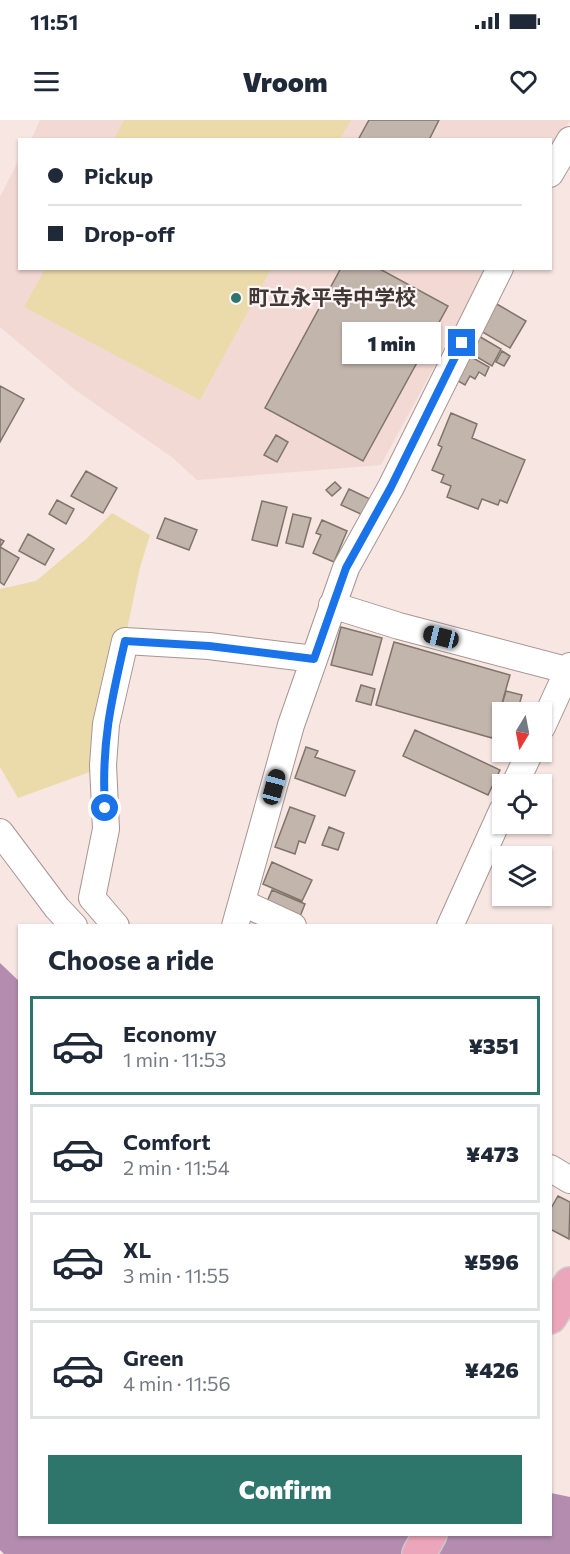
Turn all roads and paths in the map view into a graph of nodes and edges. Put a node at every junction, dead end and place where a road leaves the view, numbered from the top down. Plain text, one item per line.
1 (570, 140) edge
2 (552, 171) edge
3 (499, 270) edge
4 (332, 605) junction
5 (314, 659) junction
6 (569, 669) edge
7 (552, 706) edge
8 (0, 832) edge
9 (492, 833) edge
10 (239, 914) edge
11 (72, 924) edge
12 (114, 924) edge
13 (284, 924) edge
14 (451, 924) edge
15 (552, 1169) edge
16 (570, 1180) edge
17 (429, 1536) edge
18 (419, 1554) edge

1 - 2 street
3 - 4 street
4 - 5 street
4 - 6 street
5 - 10 street
5 - 12 street
6 - 7 street
8 - 11 street
9 - 14 street
10 - 13 street
15 - 16 street
17 - 18 highway

